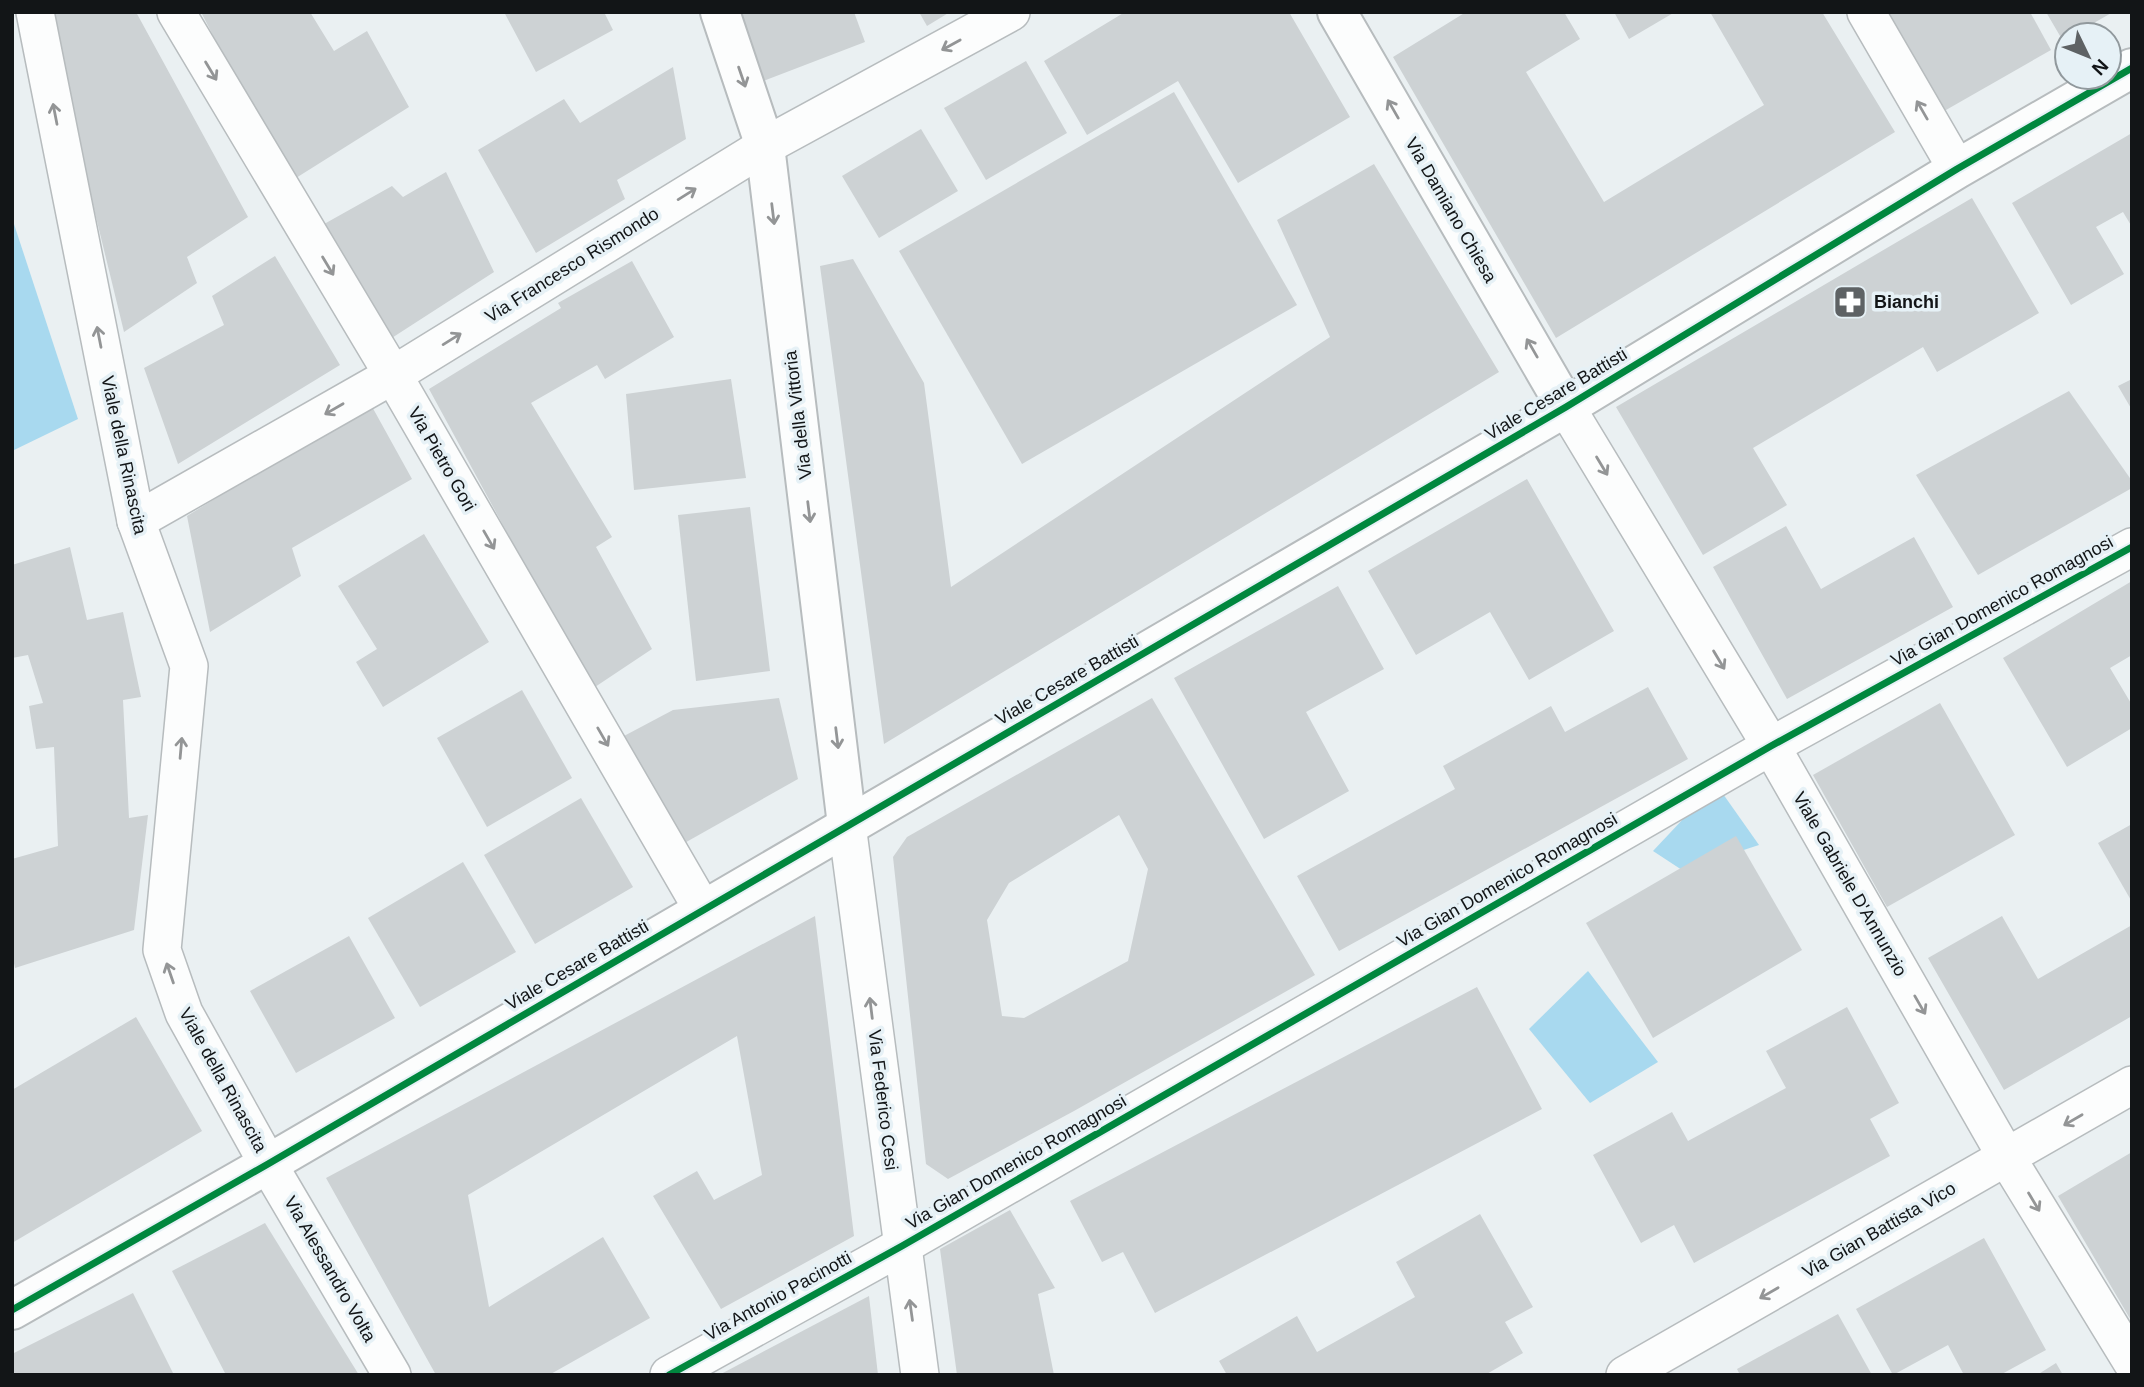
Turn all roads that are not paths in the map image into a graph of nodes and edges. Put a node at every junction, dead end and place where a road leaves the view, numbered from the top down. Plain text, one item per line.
1 (35, 12) edge
2 (176, 12) edge
3 (720, 12) edge
4 (1011, 12) edge
5 (1337, 12) edge
6 (1866, 12) edge
7 (2132, 68) edge
8 (765, 146) junction
9 (1957, 169) junction
10 (394, 375) junction
11 (1566, 407) junction
12 (136, 521) junction
13 (2132, 547) edge
14 (1771, 747) junction
15 (847, 825) junction
16 (703, 910) junction
17 (2132, 1085) edge
18 (2007, 1157) junction
19 (268, 1164) junction
20 (902, 1246) junction
21 (12, 1310) edge
22 (2132, 1362) edge
23 (391, 1375) edge
24 (669, 1375) edge
25 (920, 1375) edge
26 (1625, 1375) edge

12 -> 1 street, Viale della Rinascita
2 -> 10 street, Via Pietro Gori
3 -> 8 street, Via della Vittoria
4 -> 8 street, Via Francesco Rismondo
11 -> 5 street, Via Damiano Chiesa
9 -> 6 street
7 - 9 street, Viale Cesare Battisti
10 -> 8 street, Via Francesco Rismondo
8 -> 15 street, Via della Vittoria
9 - 11 street, Viale Cesare Battisti
10 -> 12 street, Via Francesco Rismondo
10 -> 16 street, Via Pietro Gori
11 -> 14 street, Viale Gabriele D'Annunzio
11 - 15 street, Viale Cesare Battisti
19 -> 12 street, Viale della Rinascita
13 - 14 street, Via Gian Domenico Romagnosi
14 -> 18 street, Viale Gabriele D'Annunzio
14 - 20 street, Via Gian Domenico Romagnosi
15 - 16 street, Viale Cesare Battisti
20 -> 15 street, Via Federico Cesi
16 - 19 street, Viale Cesare Battisti
17 -> 18 street, Via Gian Battista Vico
18 -> 22 street, Viale Gabriele D'Annunzio
18 -> 26 street, Via Gian Battista Vico
19 - 21 street, Viale Cesare Battisti
19 - 23 street, Via Alessandro Volta
20 - 24 street, Via Antonio Pacinotti
25 -> 20 street, Via Federico Cesi

